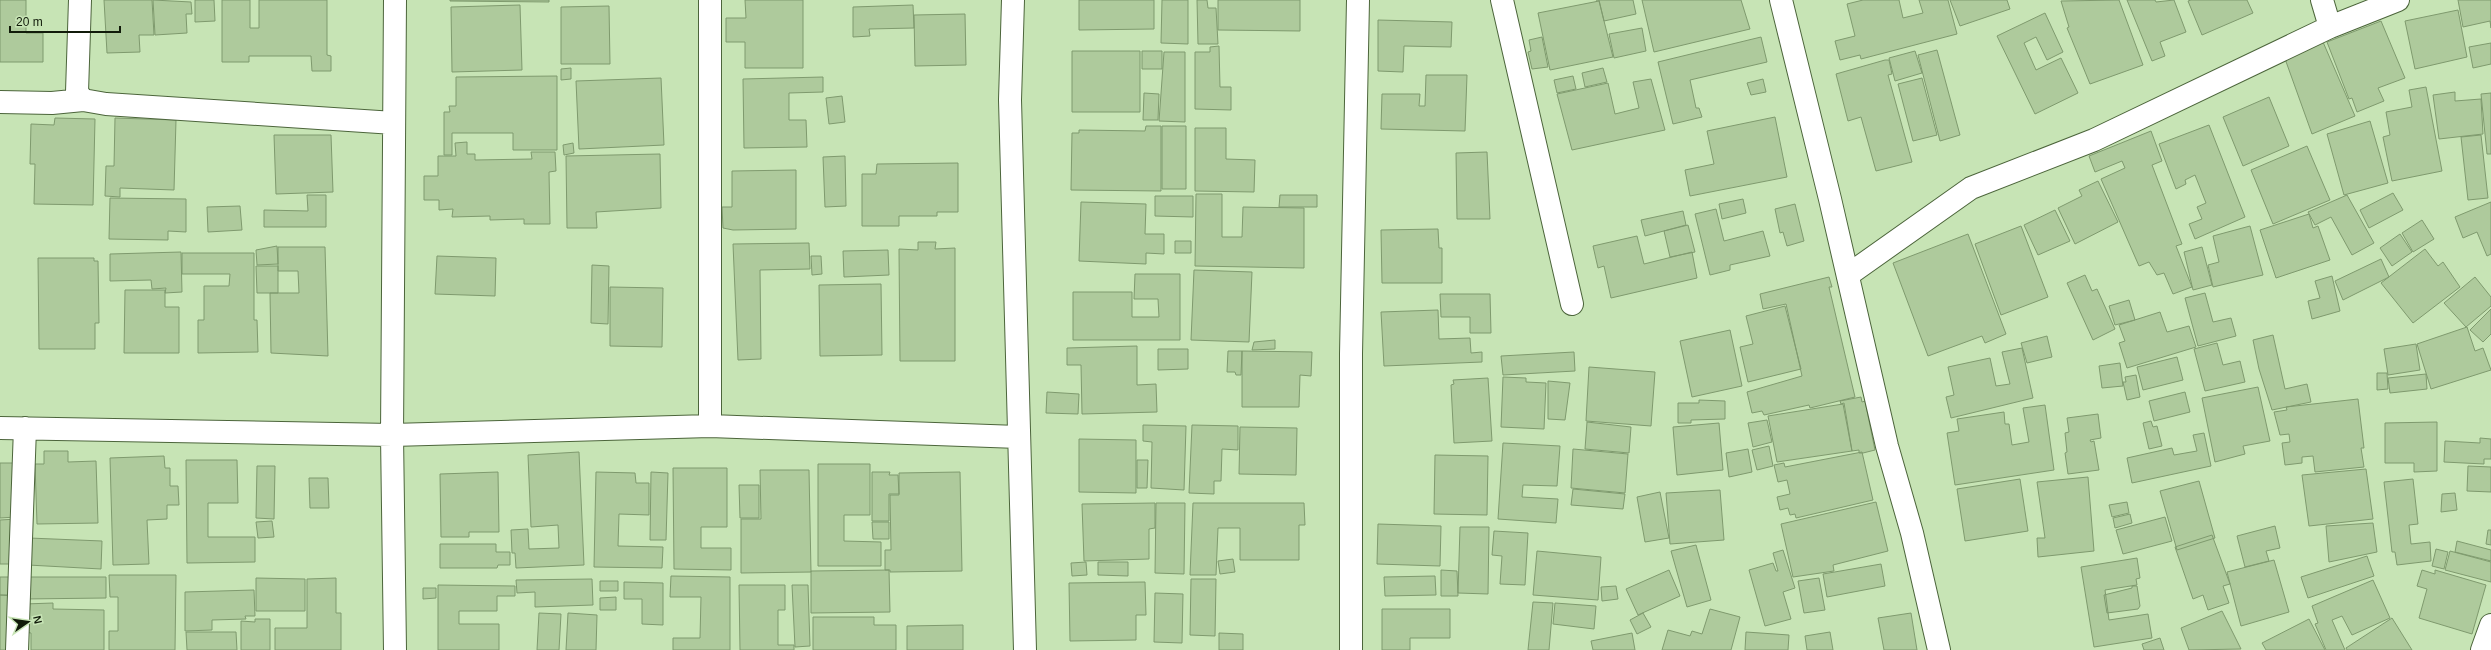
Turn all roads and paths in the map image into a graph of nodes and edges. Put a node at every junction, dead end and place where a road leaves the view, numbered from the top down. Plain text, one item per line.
1 (80, 0) edge
2 (396, 0) edge
3 (710, 0) edge
4 (1013, 0) edge
5 (1358, 0) edge
6 (1502, 0) edge
7 (1781, 0) edge
8 (2322, 0) edge
9 (2398, 0) edge
10 (2330, 27) junction
11 (83, 100) junction
12 (0, 102) edge
13 (394, 123) junction
14 (1848, 275) junction
15 (1572, 304) dead end
16 (710, 426) junction
17 (0, 428) edge
18 (25, 428) junction
19 (392, 435) junction
20 (1019, 437) junction
21 (2491, 625) edge
22 (17, 650) edge
23 (395, 650) edge
24 (1025, 650) edge
25 (1350, 650) edge
26 (1939, 650) edge
27 (2482, 650) edge

1 - 11 street
2 - 13 street
3 - 16 street
4 - 20 street
5 - 25 street
6 - 15 street
7 - 14 street
8 - 10 street
9 - 10 street
10 - 14 street
11 - 12 street
11 - 13 street
13 - 19 street
14 - 26 street
16 - 19 street
16 - 20 street
17 - 18 street
18 - 19 street
18 - 22 street
19 - 23 street
20 - 24 street
21 - 27 street

